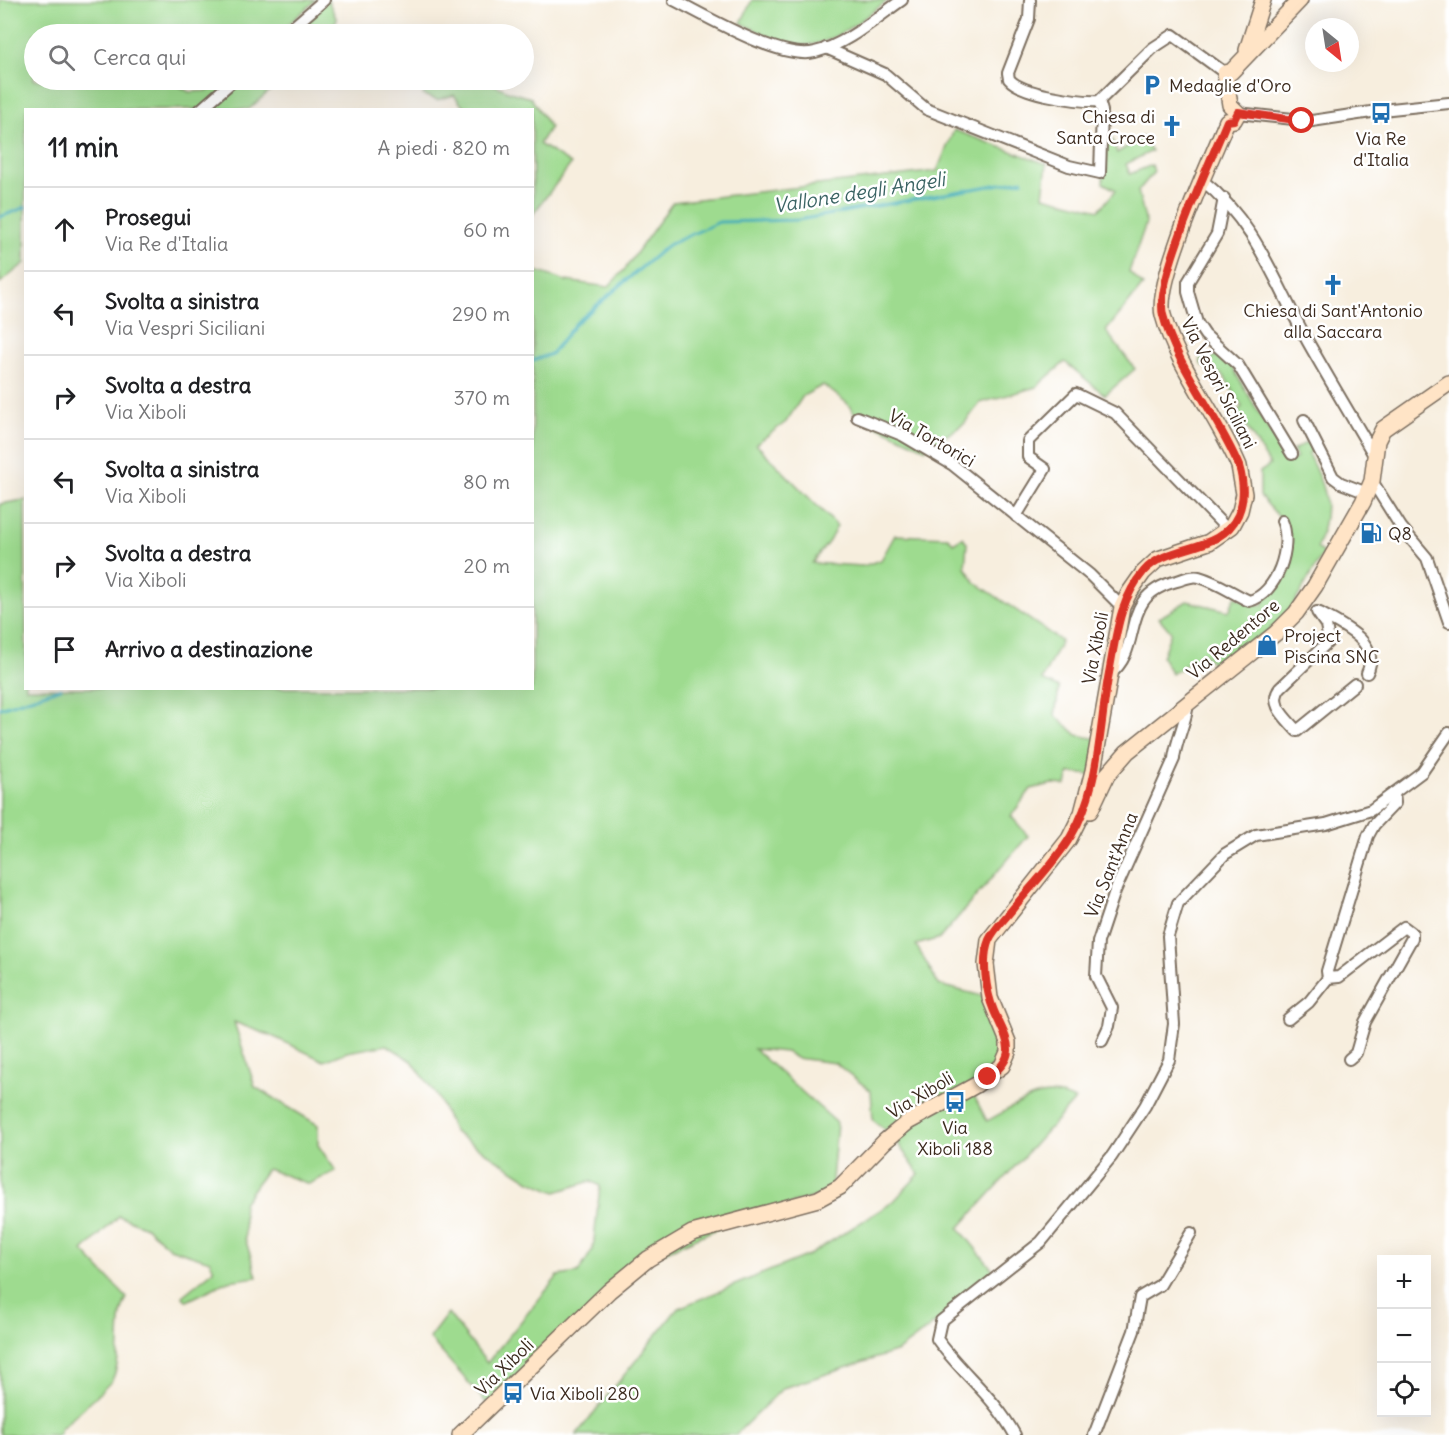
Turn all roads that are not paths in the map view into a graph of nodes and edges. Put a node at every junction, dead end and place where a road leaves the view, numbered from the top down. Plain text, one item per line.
1 (324, 0) edge
2 (674, 0) edge
3 (902, 0) edge
4 (1030, 0) edge
5 (1263, 0) edge
6 (1300, 0) edge
7 (296, 24) edge
8 (826, 48) junction
9 (1244, 58) junction
10 (1228, 75) junction
11 (223, 90) edge
12 (1100, 102) junction
13 (1449, 104) edge
14 (202, 108) edge
15 (1231, 113) junction
16 (1202, 180) junction
17 (1224, 198) junction
18 (1449, 383) edge
19 (857, 417) dead end
20 (1304, 420) dead end
21 (1292, 454) dead end
22 (1375, 457) junction
23 (1369, 487) junction
24 (1016, 516) junction
25 (1282, 521) dead end
26 (1228, 530) junction
27 (1304, 602) junction
28 (1122, 607) junction
29 (1317, 612) junction
30 (1449, 622) edge
31 (1367, 673) dead end
32 (1109, 675) junction
33 (1355, 684) dead end
34 (1187, 703) junction
35 (1449, 733) edge
36 (1394, 793) junction
37 (1077, 826) junction
38 (1328, 978) junction
39 (1288, 1020) dead end
40 (1102, 1041) dead end
41 (1350, 1059) dead end
42 (1191, 1233) dead end
43 (460, 1435) edge
44 (1016, 1435) edge
45 (1094, 1435) edge

1 - 7 street
2 - 8 street
3 - 8 street
4 - 12 street
5 - 9 street
6 - 9 street
8 - 12 street
9 - 10 street
10 - 12 street
10 - 15 street
11 - 14 street
13 - 15 street
15 - 16 street, Via Vespri Siciliani
16 - 17 street
16 - 26 street, Via Vespri Siciliani
17 - 21 street
17 - 22 street
18 - 22 street, Via Redentore
19 - 24 street, Via Tortorici
20 - 23 street
22 - 23 street, Via Redentore
23 - 27 street, Via Redentore
23 - 30 street
24 - 26 street
24 - 28 street, Via Tortorici
25 - 32 street
26 - 28 street, Via Xiboli
27 - 29 street
27 - 34 street, Via Redentore
28 - 32 street, Via Xiboli
29 - 31 street
29 - 33 street
32 - 37 street, Via Xiboli
34 - 37 street, Via Redentore
34 - 40 street, Via Sant'Anna
35 - 36 street
36 - 38 street
36 - 44 street
37 - 43 street, Via Xiboli
38 - 39 street
38 - 41 street
42 - 45 street

